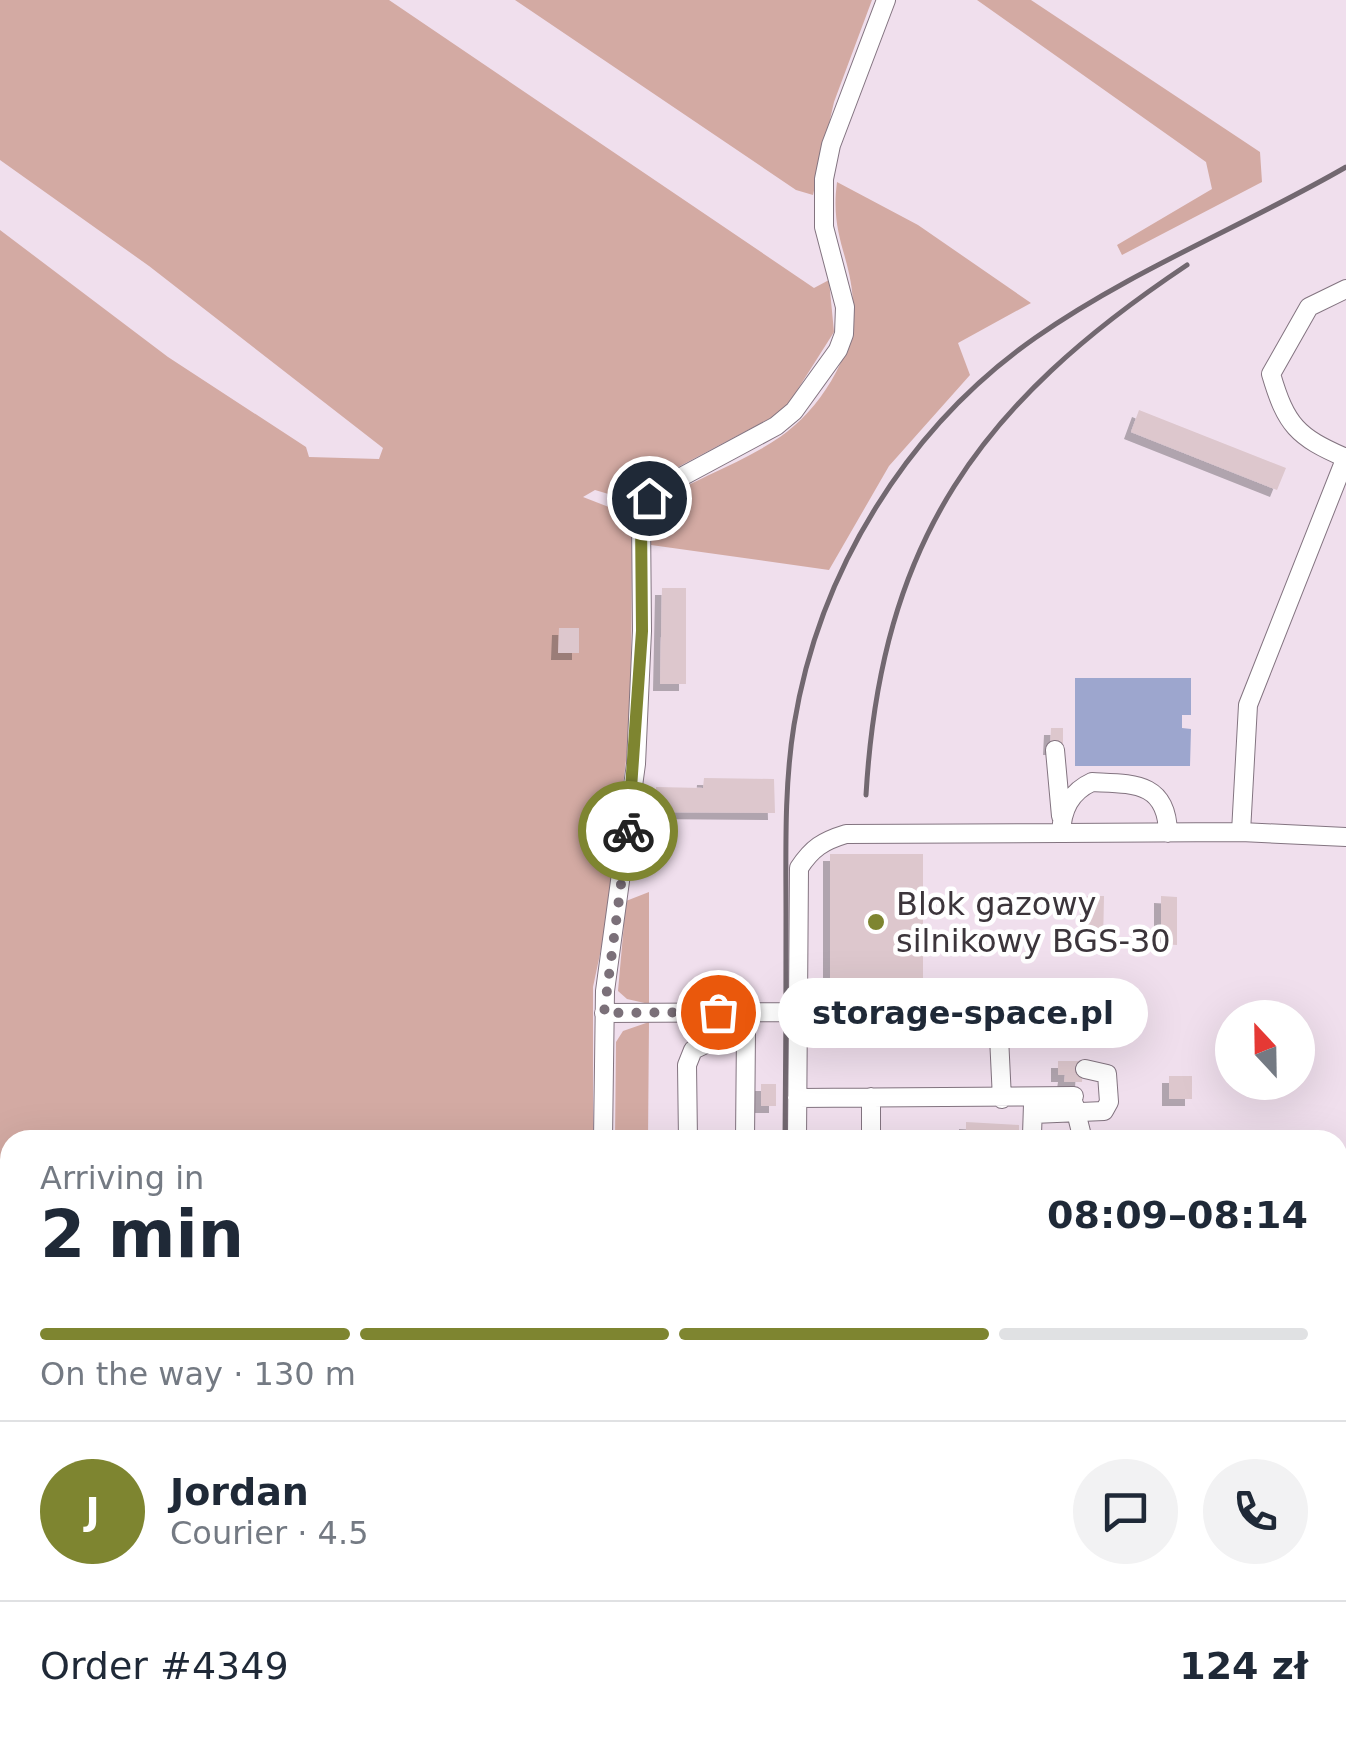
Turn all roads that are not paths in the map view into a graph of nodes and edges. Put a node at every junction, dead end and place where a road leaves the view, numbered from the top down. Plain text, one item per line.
1 (886, 0) edge
2 (1346, 289) edge
3 (1346, 457) edge
4 (1055, 750) dead end
5 (1061, 824) junction
6 (1242, 832) junction
7 (1168, 834) junction
8 (1346, 837) edge
9 (936, 996) dead end
10 (797, 1012) junction
11 (604, 1013) junction
12 (797, 1098) junction
13 (870, 1098) junction
14 (1002, 1098) junction
15 (1033, 1106) junction
16 (603, 1130) edge
17 (688, 1130) edge
18 (745, 1130) edge
19 (797, 1130) edge
20 (871, 1130) edge
21 (1032, 1130) edge
22 (1081, 1130) edge

1 - 11 street
2 - 3 street
3 - 6 street
4 - 5 street
5 - 7 street
5 - 7 street
5 - 10 street
6 - 7 street
6 - 8 street
9 - 14 street
10 - 11 street
10 - 12 street
11 - 16 street
12 - 13 street
12 - 19 street
13 - 14 street
13 - 20 street
14 - 15 street
15 - 21 street
15 - 22 street
17 - 18 street

